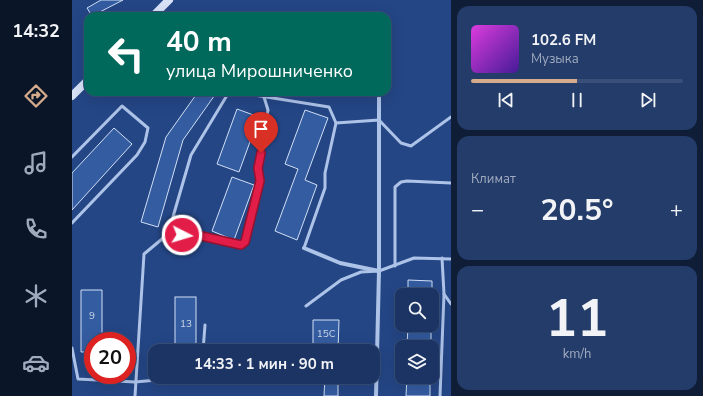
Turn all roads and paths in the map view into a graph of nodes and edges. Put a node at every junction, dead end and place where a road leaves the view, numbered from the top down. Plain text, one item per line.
1 (169, 0) edge
2 (157, 12) edge
3 (84, 84) edge
4 (72, 96) edge
5 (226, 96) edge
6 (258, 96) edge
7 (264, 97) junction
8 (379, 98) dead end
9 (451, 117) edge
10 (379, 120) junction
11 (336, 123) junction
12 (72, 157) edge
13 (451, 183) edge
14 (72, 223) edge
15 (168, 234) junction
16 (304, 248) joint
17 (442, 258) junction
18 (451, 259) edge
19 (396, 266) junction
20 (379, 271) junction
21 (444, 294) junction
22 (451, 304) edge
23 (306, 306) dead end
24 (205, 325) dead end
25 (204, 344) edge
26 (72, 348) edge
27 (136, 368) edge
28 (84, 379) edge
29 (148, 381) edge
30 (136, 382) edge
31 (135, 384) edge
32 (135, 396) edge
33 (376, 396) edge
34 (440, 396) edge

1 - 2 main road
3 - 4 main road
5 - 15 lane
6 - 7 lane
7 - 11 lane
7 - 15 lane
8 - 10 street
9 - 10 lane
10 - 11 lane
10 - 20 street
11 - 16 lane
12 - 14 lane
13 - 19 lane
15 - 27 lane
16 - 20 street
17 - 18 lane
17 - 19 lane
17 - 21 lane
19 - 20 lane
20 - 23 lane
20 - 33 street
21 - 22 lane
21 - 34 lane
24 - 25 lane
26 - 28 lane
29 - 30 lane
31 - 32 lane

